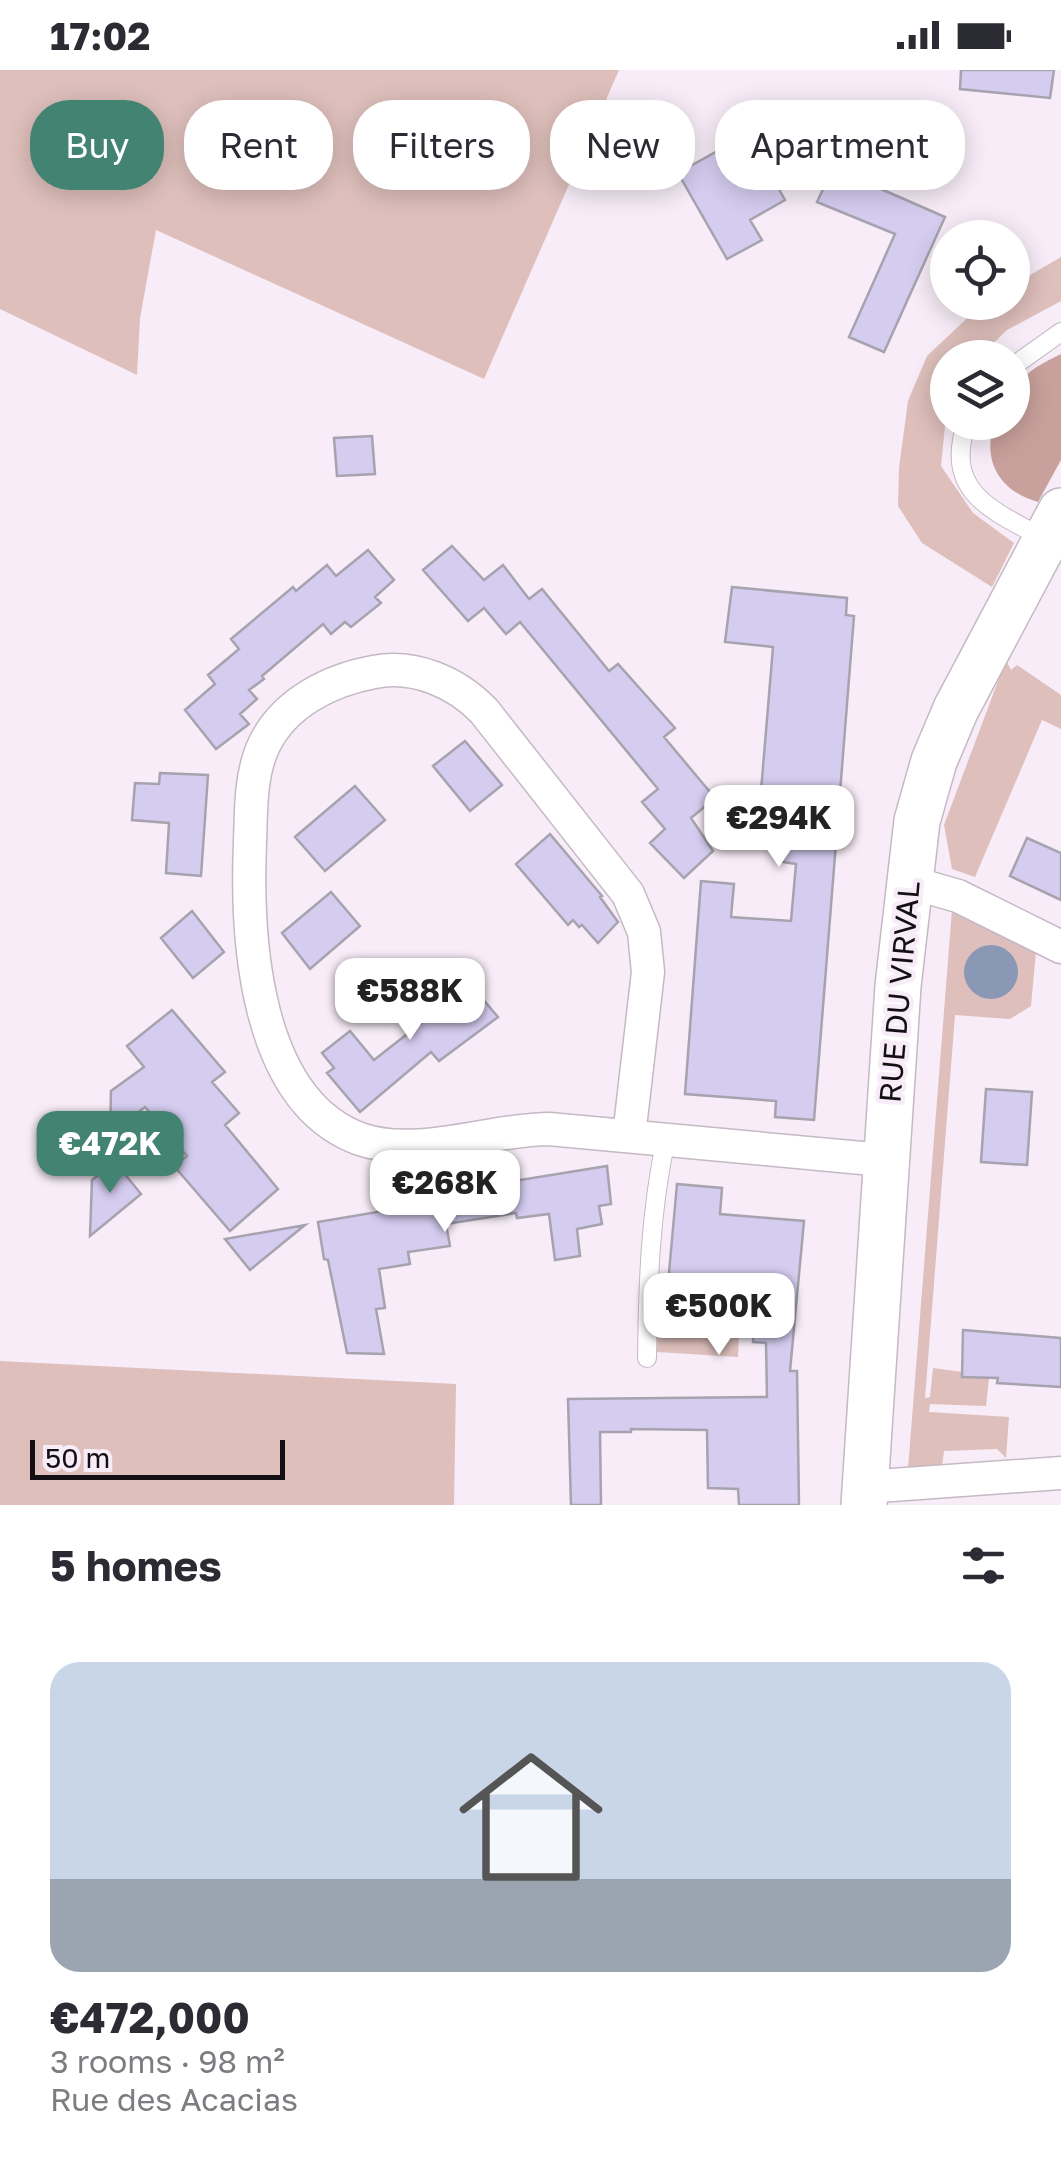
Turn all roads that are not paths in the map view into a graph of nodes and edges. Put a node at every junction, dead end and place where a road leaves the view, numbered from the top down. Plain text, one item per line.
1 (1061, 332) edge
2 (1030, 354) edge
3 (964, 440) edge
4 (1053, 525) edge
5 (909, 882) junction
6 (1061, 947) edge
7 (629, 1136) junction
8 (666, 1140) junction
9 (885, 1160) junction
10 (647, 1358) dead end
11 (1061, 1473) edge
12 (864, 1496) edge

1 - 2 lane
3 - 4 lane
4 - 5 street, RUE DU VIRVAL
5 - 6 street
5 - 9 street, RUE DU VIRVAL
7 - 7 street
7 - 8 street
8 - 9 street
8 - 10 lane
9 - 12 street, RUE DU VIRVAL
11 - 12 street

